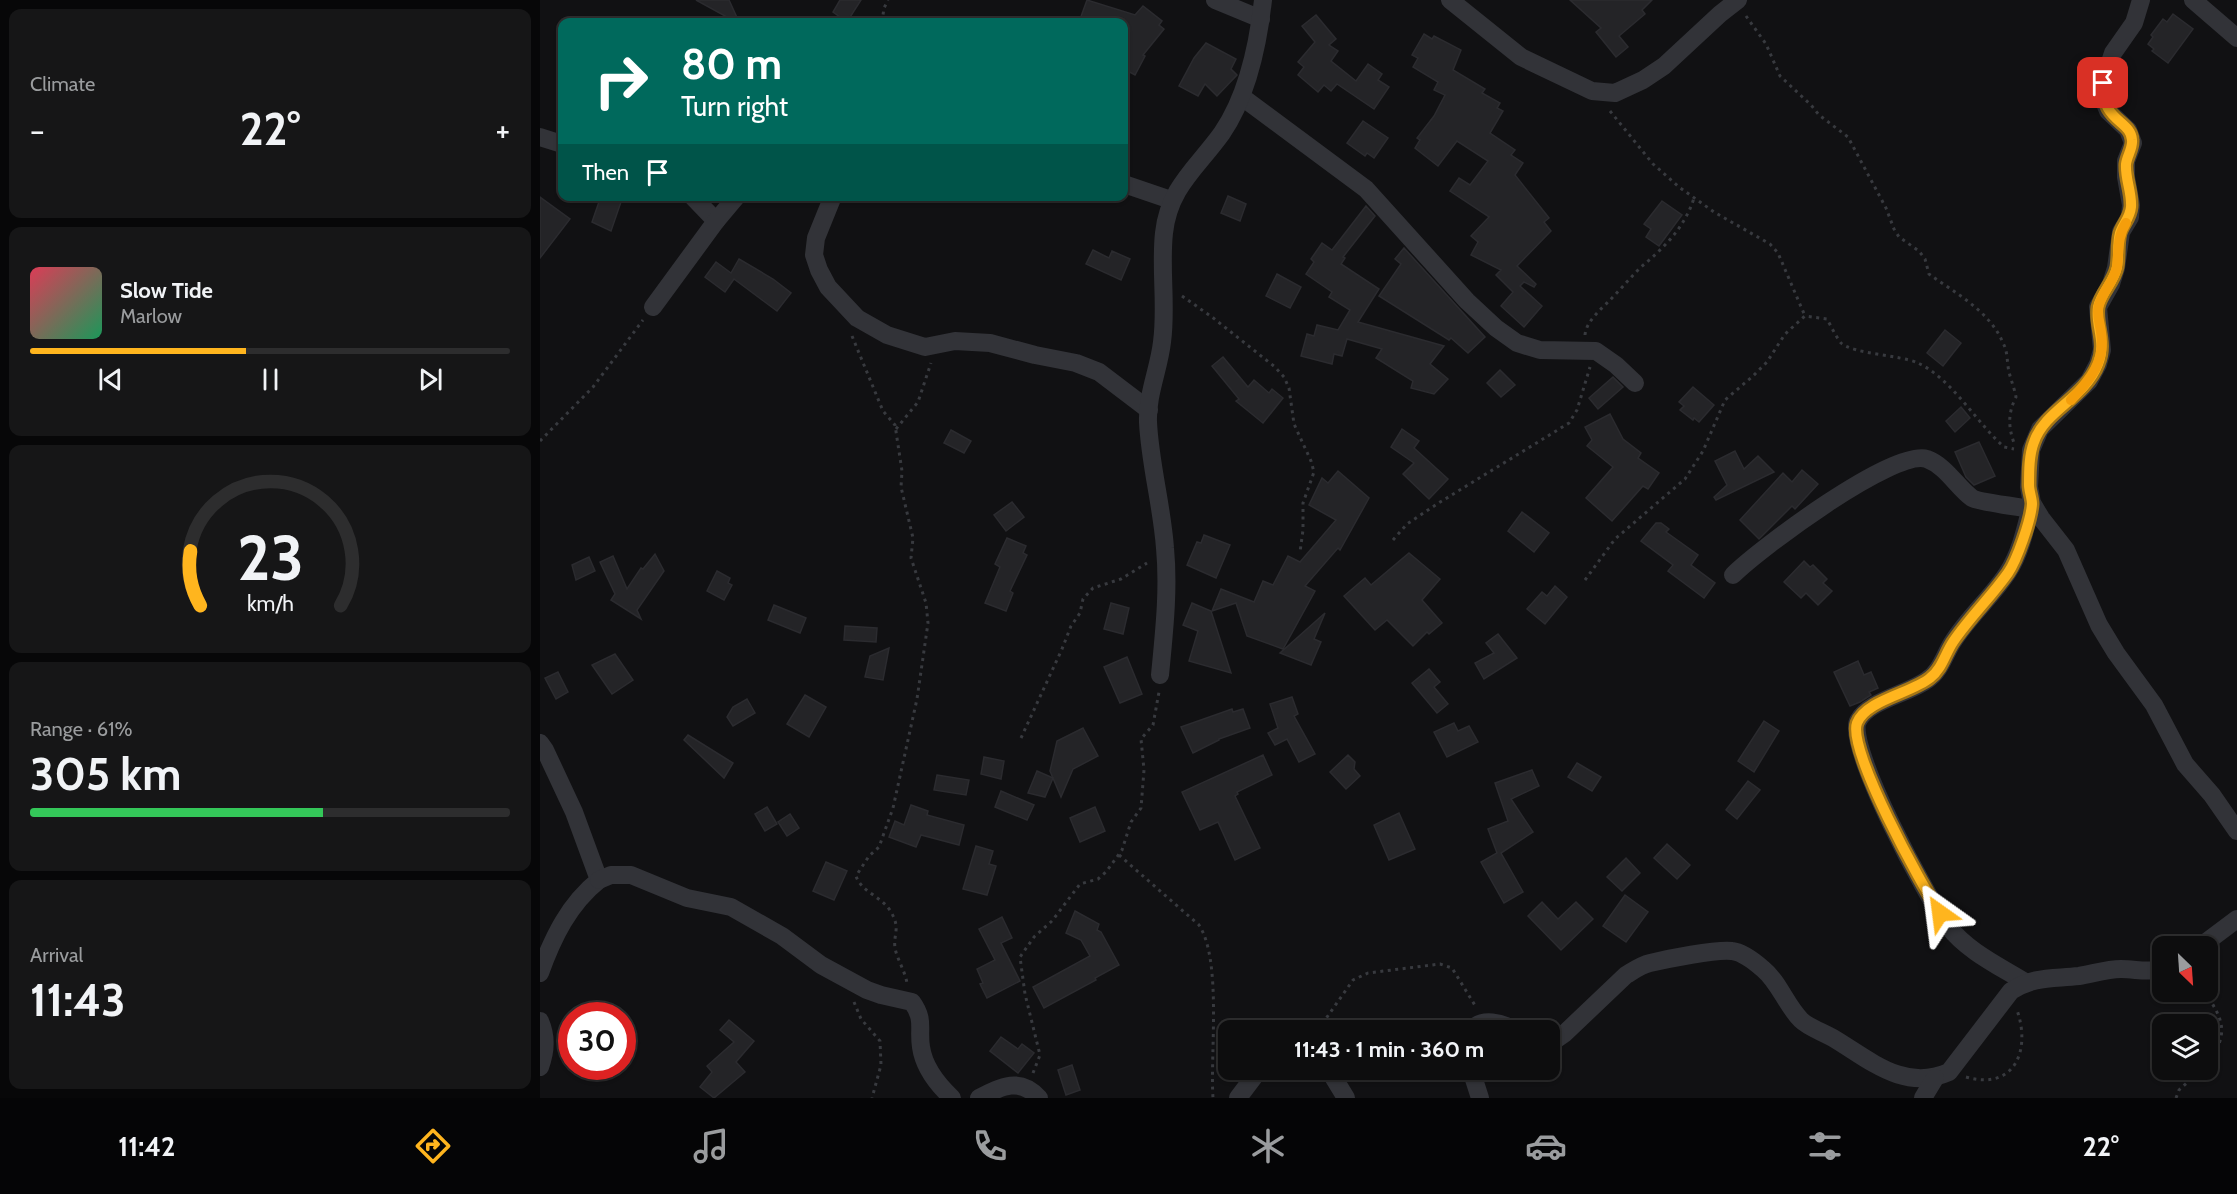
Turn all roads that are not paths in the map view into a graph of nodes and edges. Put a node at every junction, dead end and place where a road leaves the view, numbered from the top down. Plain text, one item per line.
1 (1215, 0) edge
2 (1263, 0) edge
3 (1450, 0) edge
4 (2141, 0) edge
5 (2193, 0) edge
6 (1737, 1) edge
7 (1261, 20) junction
8 (2237, 38) edge
9 (1242, 97) junction
10 (540, 137) edge
11 (558, 143) edge
12 (1128, 185) edge
13 (1171, 200) junction
14 (697, 201) edge
15 (733, 201) edge
16 (831, 201) edge
17 (716, 221) junction
18 (653, 307) road end
19 (1635, 383) dead end
20 (1149, 410) junction
21 (2031, 506) junction
22 (1733, 575) dead end
23 (1160, 675) road end
24 (540, 743) edge
25 (2237, 831) edge
26 (599, 880) junction
27 (2236, 915) edge
28 (2212, 936) edge
29 (2152, 972) edge
30 (540, 973) edge
31 (2018, 987) junction
32 (540, 1021) edge
33 (1560, 1037) edge
34 (540, 1067) edge
35 (1942, 1075) junction
36 (1252, 1080) edge
37 (1335, 1080) edge
38 (1475, 1080) edge
39 (1033, 1092) edge
40 (952, 1098) edge
41 (979, 1098) edge
42 (1238, 1098) edge
43 (1346, 1098) edge
44 (1480, 1098) edge
45 (1923, 1098) edge

1 - 7 street
2 - 7 street
3 - 6 street
4 - 21 street
5 - 8 street
7 - 9 street
9 - 13 street
9 - 19 street
10 - 11 street
12 - 13 street
13 - 20 street
14 - 17 street
15 - 17 street
16 - 20 street
17 - 18 street
20 - 23 street
21 - 22 street
21 - 25 street
21 - 31 street
24 - 26 street
26 - 30 street
26 - 40 street
27 - 28 street
29 - 31 street
31 - 35 street
32 - 34 street
33 - 35 street
35 - 45 street
36 - 42 street
37 - 43 street
38 - 44 street
39 - 41 street

